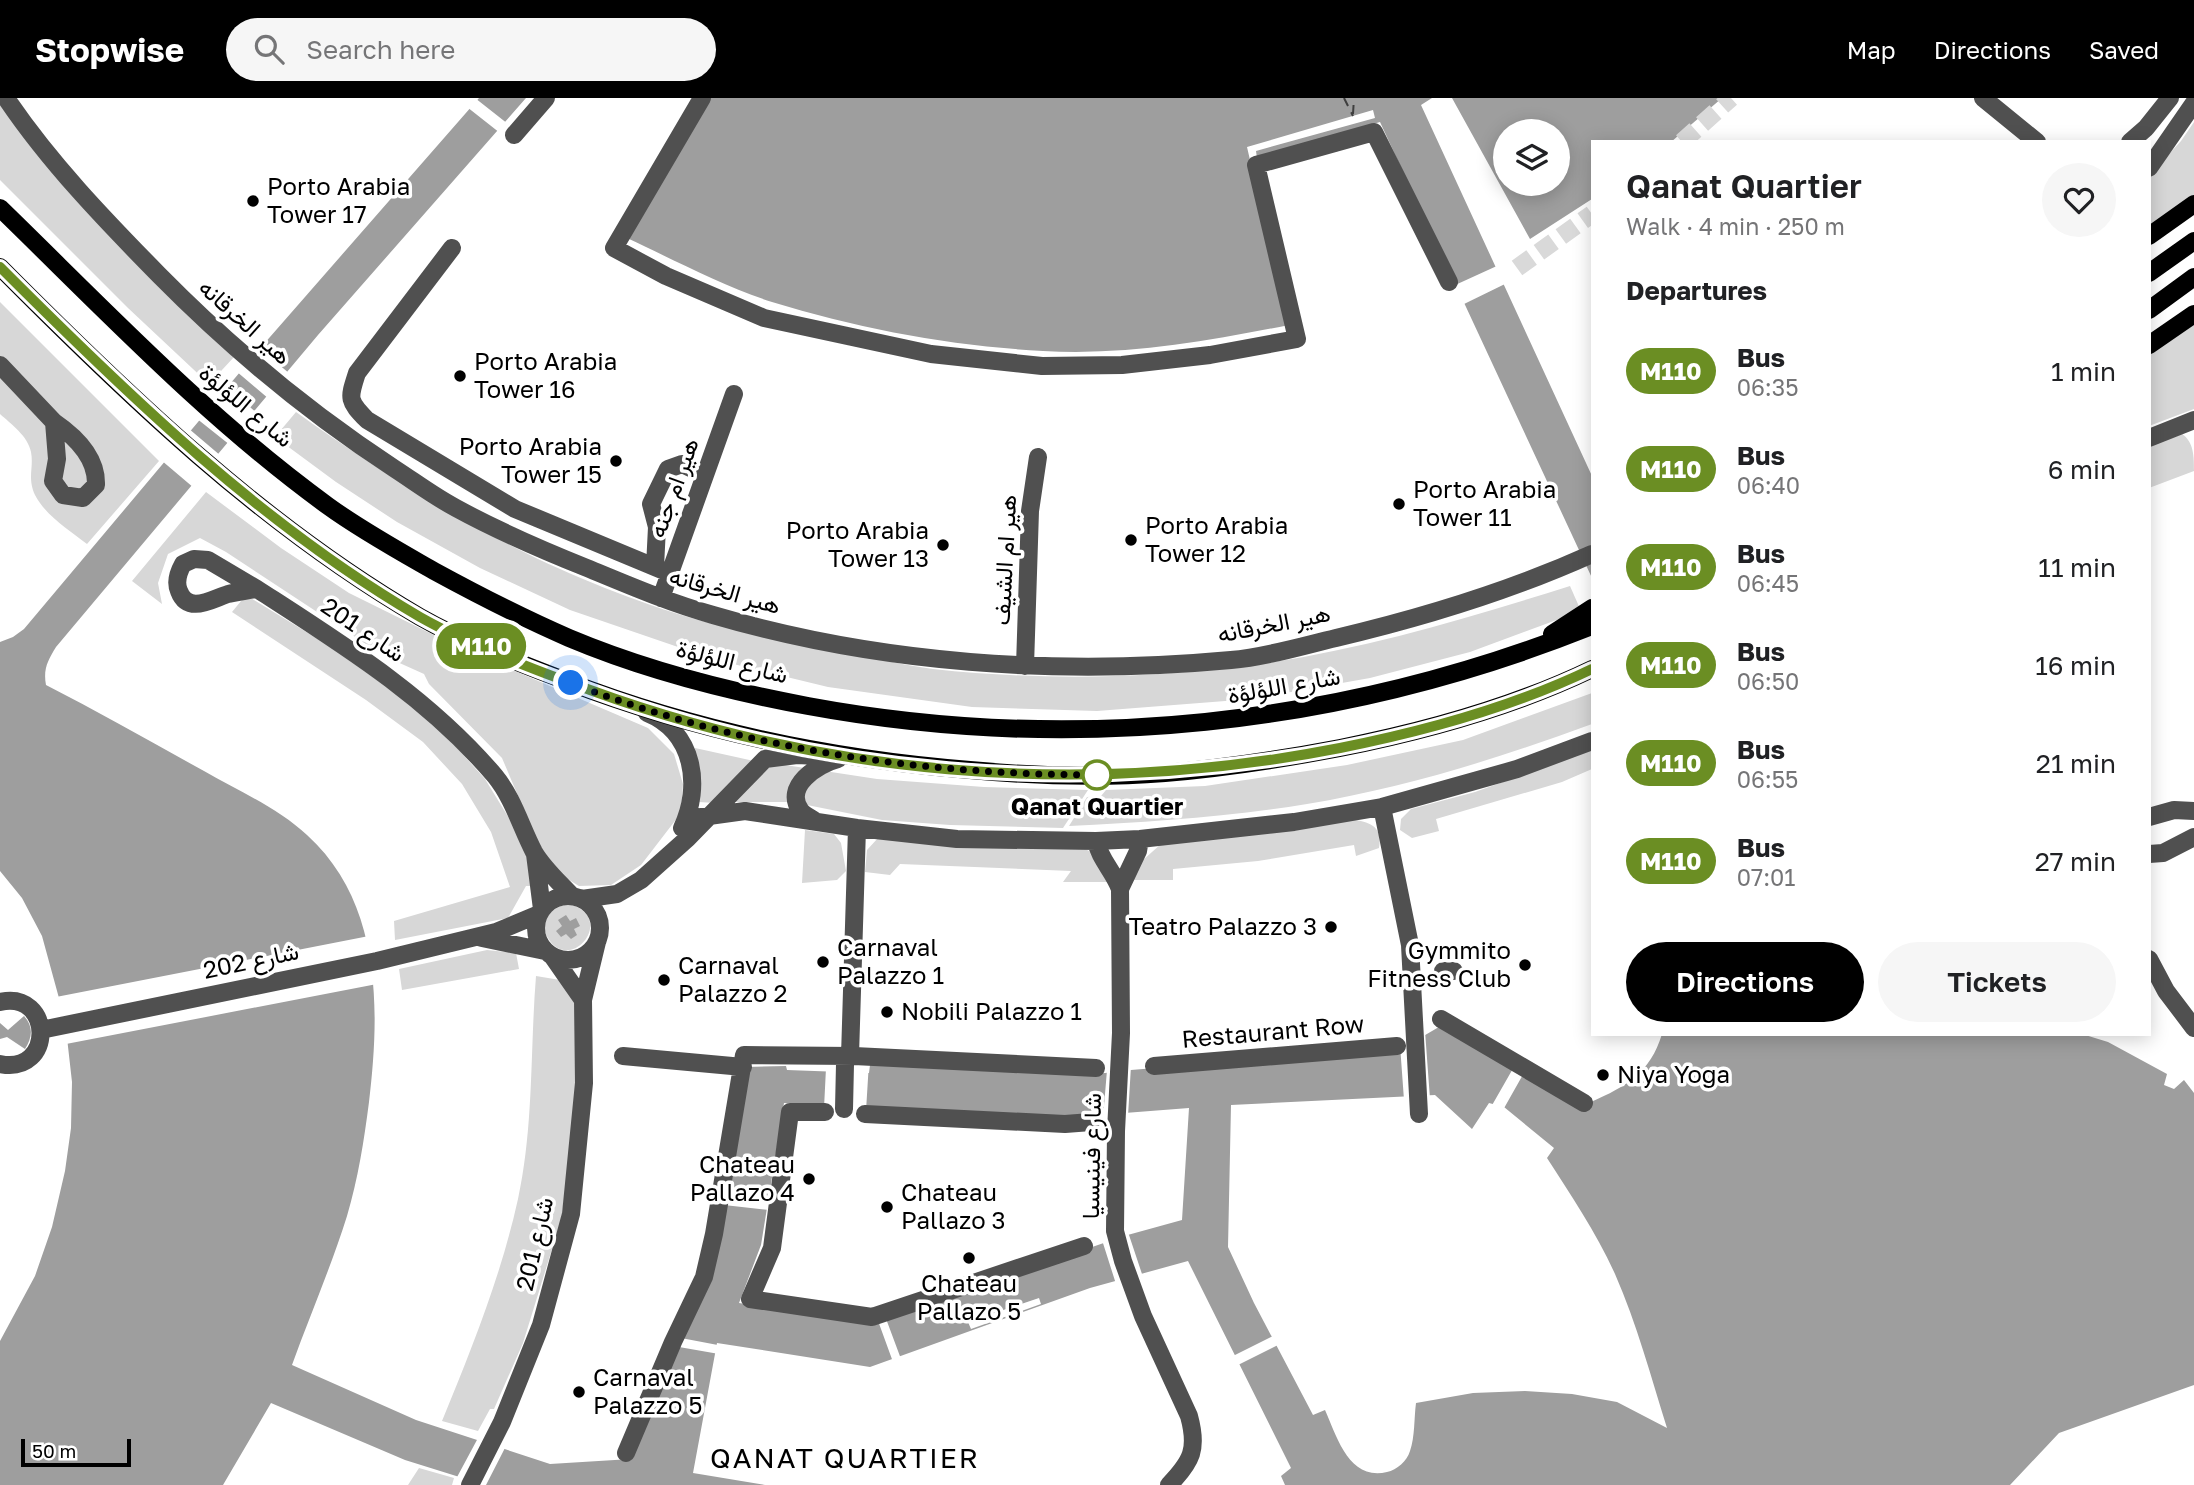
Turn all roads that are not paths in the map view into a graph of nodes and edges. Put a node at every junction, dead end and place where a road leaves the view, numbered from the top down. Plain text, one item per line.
1 (6, 98) edge
2 (546, 98) edge
3 (702, 98) edge
4 (1983, 98) edge
5 (2170, 98) edge
6 (2194, 103) edge
7 (514, 135) dead end
8 (2035, 140) edge
9 (2132, 140) edge
10 (2151, 165) edge
11 (2194, 204) edge
12 (0, 208) edge
13 (2151, 235) edge
14 (2194, 241) edge
15 (452, 248) dead end
16 (0, 267) edge
17 (2151, 271) edge
18 (2194, 277) edge
19 (1448, 282) dead end
20 (2151, 309) edge
21 (2194, 314) edge
22 (2151, 344) edge
23 (0, 365) edge
24 (734, 394) dead end
25 (2194, 420) edge
26 (54, 422) dead end
27 (2151, 437) edge
28 (1038, 457) dead end
29 (705, 475) junction
30 (1591, 554) edge
31 (662, 570) junction
32 (257, 589) dead end
33 (660, 598) junction
34 (1591, 609) edge
35 (1591, 626) edge
36 (1528, 649) junction
37 (1025, 666) junction
38 (1591, 669) edge
39 (618, 701) junction
40 (1591, 741) edge
41 (859, 758) junction
42 (1382, 807) junction
43 (2194, 811) edge
44 (710, 814) junction
45 (2151, 816) edge
46 (687, 819) junction
47 (815, 821) junction
48 (857, 828) junction
49 (2194, 837) edge
50 (1140, 839) junction
51 (1096, 841) junction
52 (534, 851) junction
53 (2151, 854) edge
54 (669, 856) junction
55 (1121, 889) junction
56 (617, 894) junction
57 (577, 898) junction
58 (540, 911) junction
59 (598, 934) junction
60 (471, 938) junction
61 (549, 954) junction
62 (2151, 963) edge
63 (583, 1000) junction
64 (0, 1002) edge
65 (1441, 1019) dead end
66 (2194, 1028) edge
67 (41, 1030) junction
68 (1397, 1046) dead end
69 (623, 1056) dead end
70 (848, 1056) junction
71 (0, 1064) edge
72 (1154, 1066) dead end
73 (743, 1067) junction
74 (1096, 1068) dead end
75 (1584, 1103) dead end
76 (844, 1109) dead end
77 (825, 1112) dead end
78 (865, 1114) dead end
79 (1419, 1114) dead end
80 (1091, 1122) dead end
81 (1084, 1246) dead end
82 (626, 1453) dead end
83 (470, 1485) edge
84 (1169, 1485) edge

1 - 33 street, هير الخرقانه
2 - 7 street
3 - 19 street
4 - 8 street
5 - 9 street
6 - 10 street
11 - 13 main road
12 - 36 main road, شارع اللؤلؤة
14 - 17 main road
15 - 31 street
16 - 39 main road
18 - 20 main road
21 - 22 main road
23 - 26 street
24 - 29 street, هير ام جنه
25 - 27 street
28 - 37 street, هير ام الشيف
29 - 31 street, هير ام جنه
29 - 31 street
30 - 37 street, هير الخرقانه
31 - 33 street, هير ام جنه
32 - 52 street, شارع 201
33 - 37 street, هير الخرقانه
34 - 36 main road
35 - 36 main road, شارع اللؤلؤة
38 - 41 main road
39 - 41 main road
39 - 46 street, شارع 201
40 - 42 street
41 - 44 street, شارع 201
41 - 47 street
42 - 50 street
42 - 79 street
43 - 45 street
44 - 46 street
44 - 47 street
44 - 54 street, شارع 201
46 - 54 street, شارع 201
47 - 48 street
48 - 51 street
48 - 70 street
49 - 53 street
50 - 51 street
50 - 55 street, شارع فينيسيا
51 - 55 street, شارع فينيسيا
52 - 57 street, شارع 201
52 - 58 street, شارع 201
54 - 56 street, شارع 201
55 - 84 street, شارع فينيسيا
56 - 57 street, شارع 201
56 - 59 street, شارع 201
57 - 58 street
57 - 59 street
58 - 60 street, شارع 202
58 - 61 street
59 - 61 street
59 - 63 street, شارع 201
60 - 61 street, شارع 202
60 - 67 street, شارع 202
61 - 63 street
62 - 66 street
63 - 83 street, شارع 201
64 - 67 street
65 - 75 street
67 - 71 street
68 - 72 street, Restaurant Row
69 - 73 street
70 - 73 street
70 - 74 street
70 - 76 street
73 - 82 street
77 - 81 street
78 - 80 street

